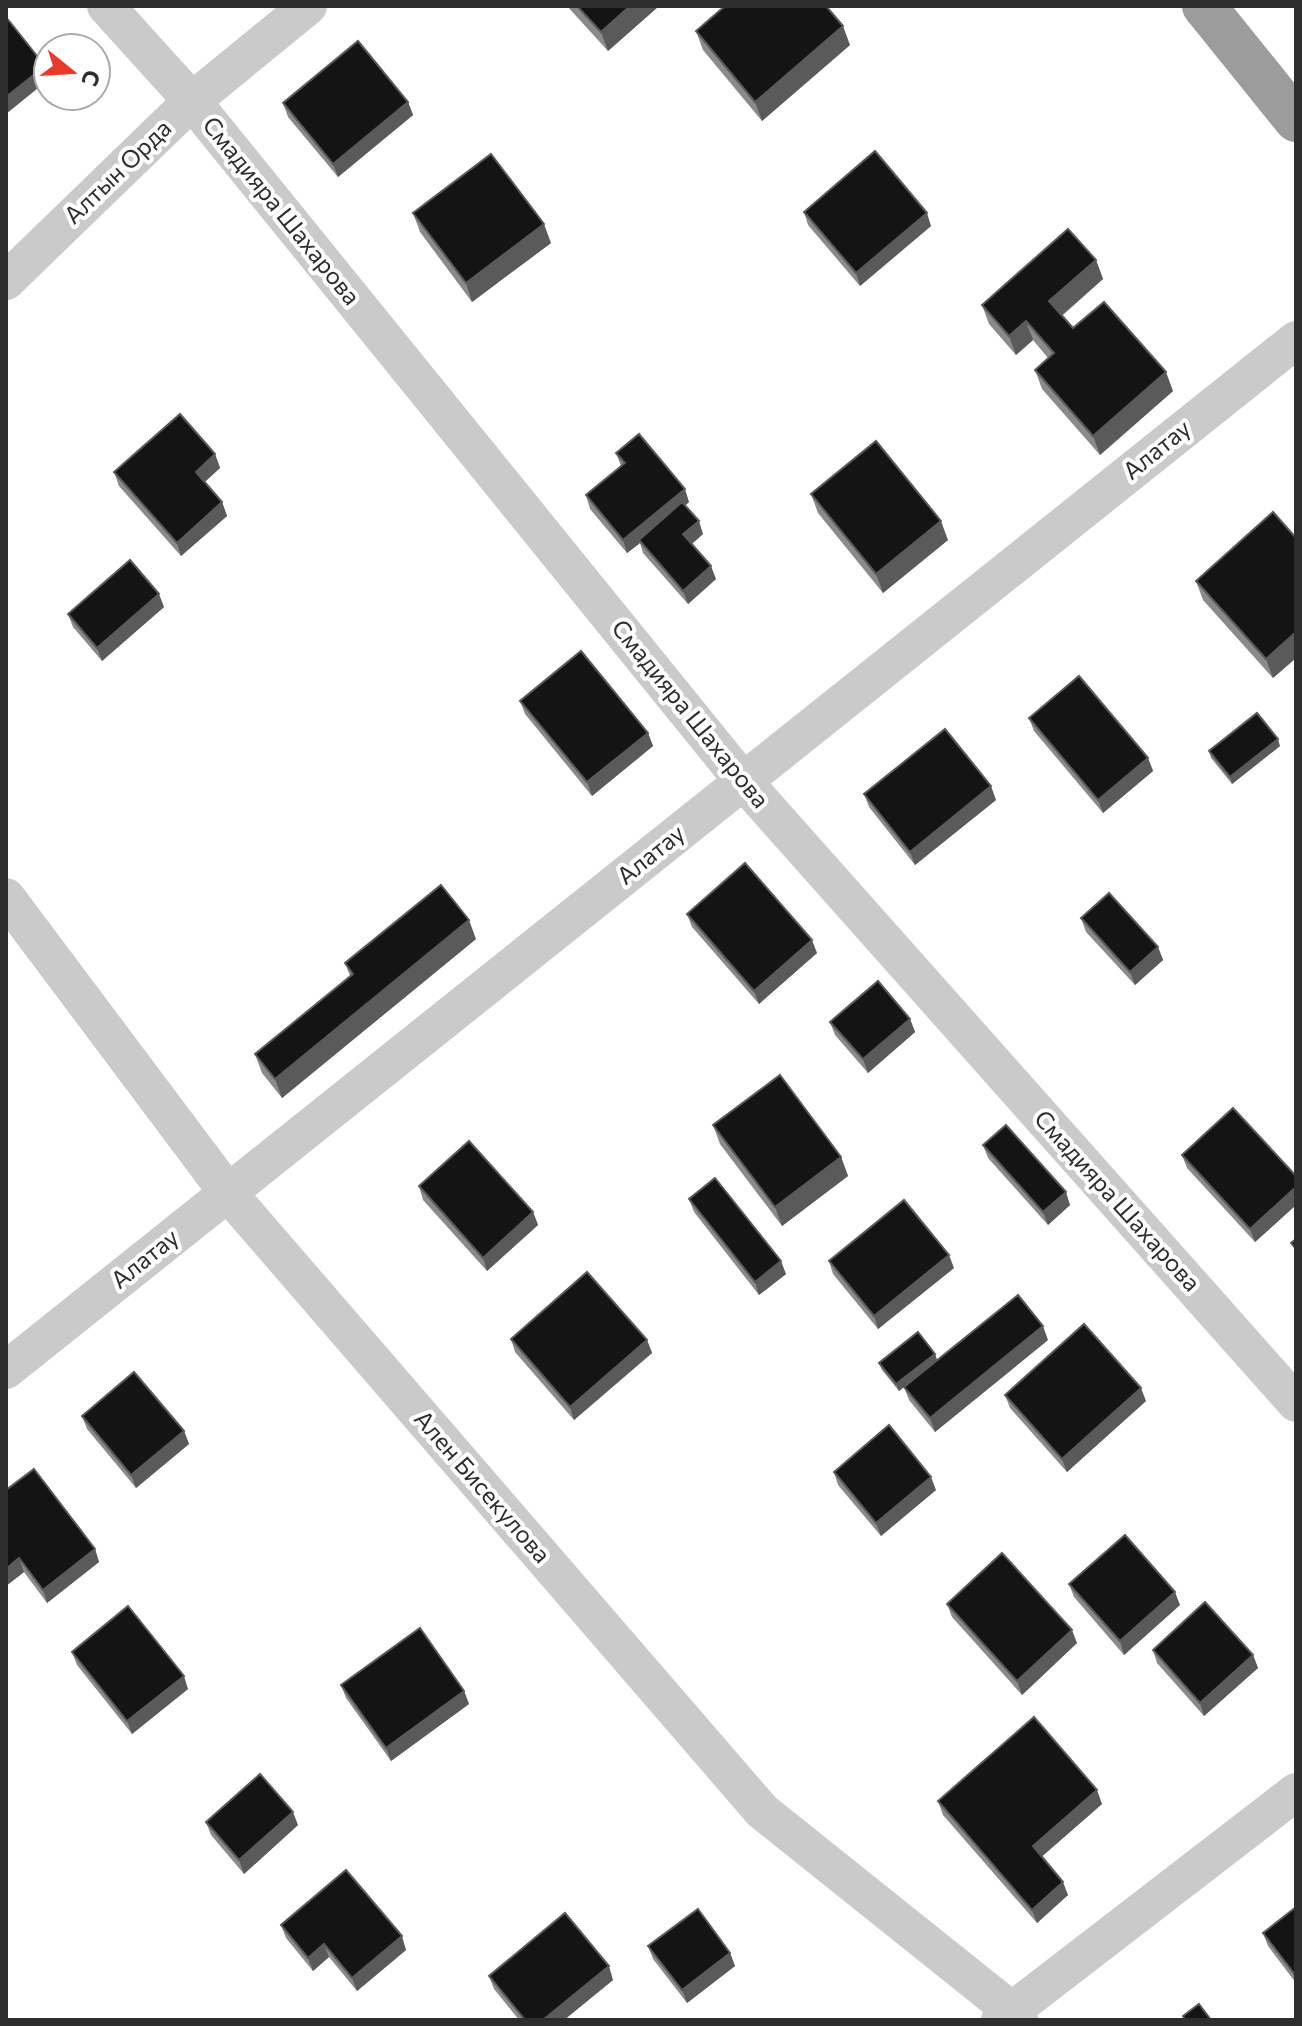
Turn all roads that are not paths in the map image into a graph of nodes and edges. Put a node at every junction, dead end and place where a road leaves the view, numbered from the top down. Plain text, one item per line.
1 (106, 6) edge
2 (308, 6) edge
3 (1206, 7) edge
4 (192, 101) junction
5 (1296, 120) edge
6 (6, 281) edge
7 (1296, 340) edge
8 (743, 781) junction
9 (6, 897) edge
10 (228, 1193) junction
11 (6, 1370) edge
12 (1296, 1403) edge
13 (1296, 1792) edge
14 (1010, 2017) edge

1 - 4 street, Смадияра Шахарова
2 - 4 street, Алтын Орда
3 - 5 highway
4 - 6 street, Алтын Орда
4 - 8 street, Смадияра Шахарова
7 - 8 street, Алатау
8 - 10 street, Алатау
8 - 12 street, Смадияра Шахарова
9 - 10 street, Ален Бисекулова
10 - 11 street, Алатау
10 - 14 street, Ален Бисекулова
13 - 14 street

